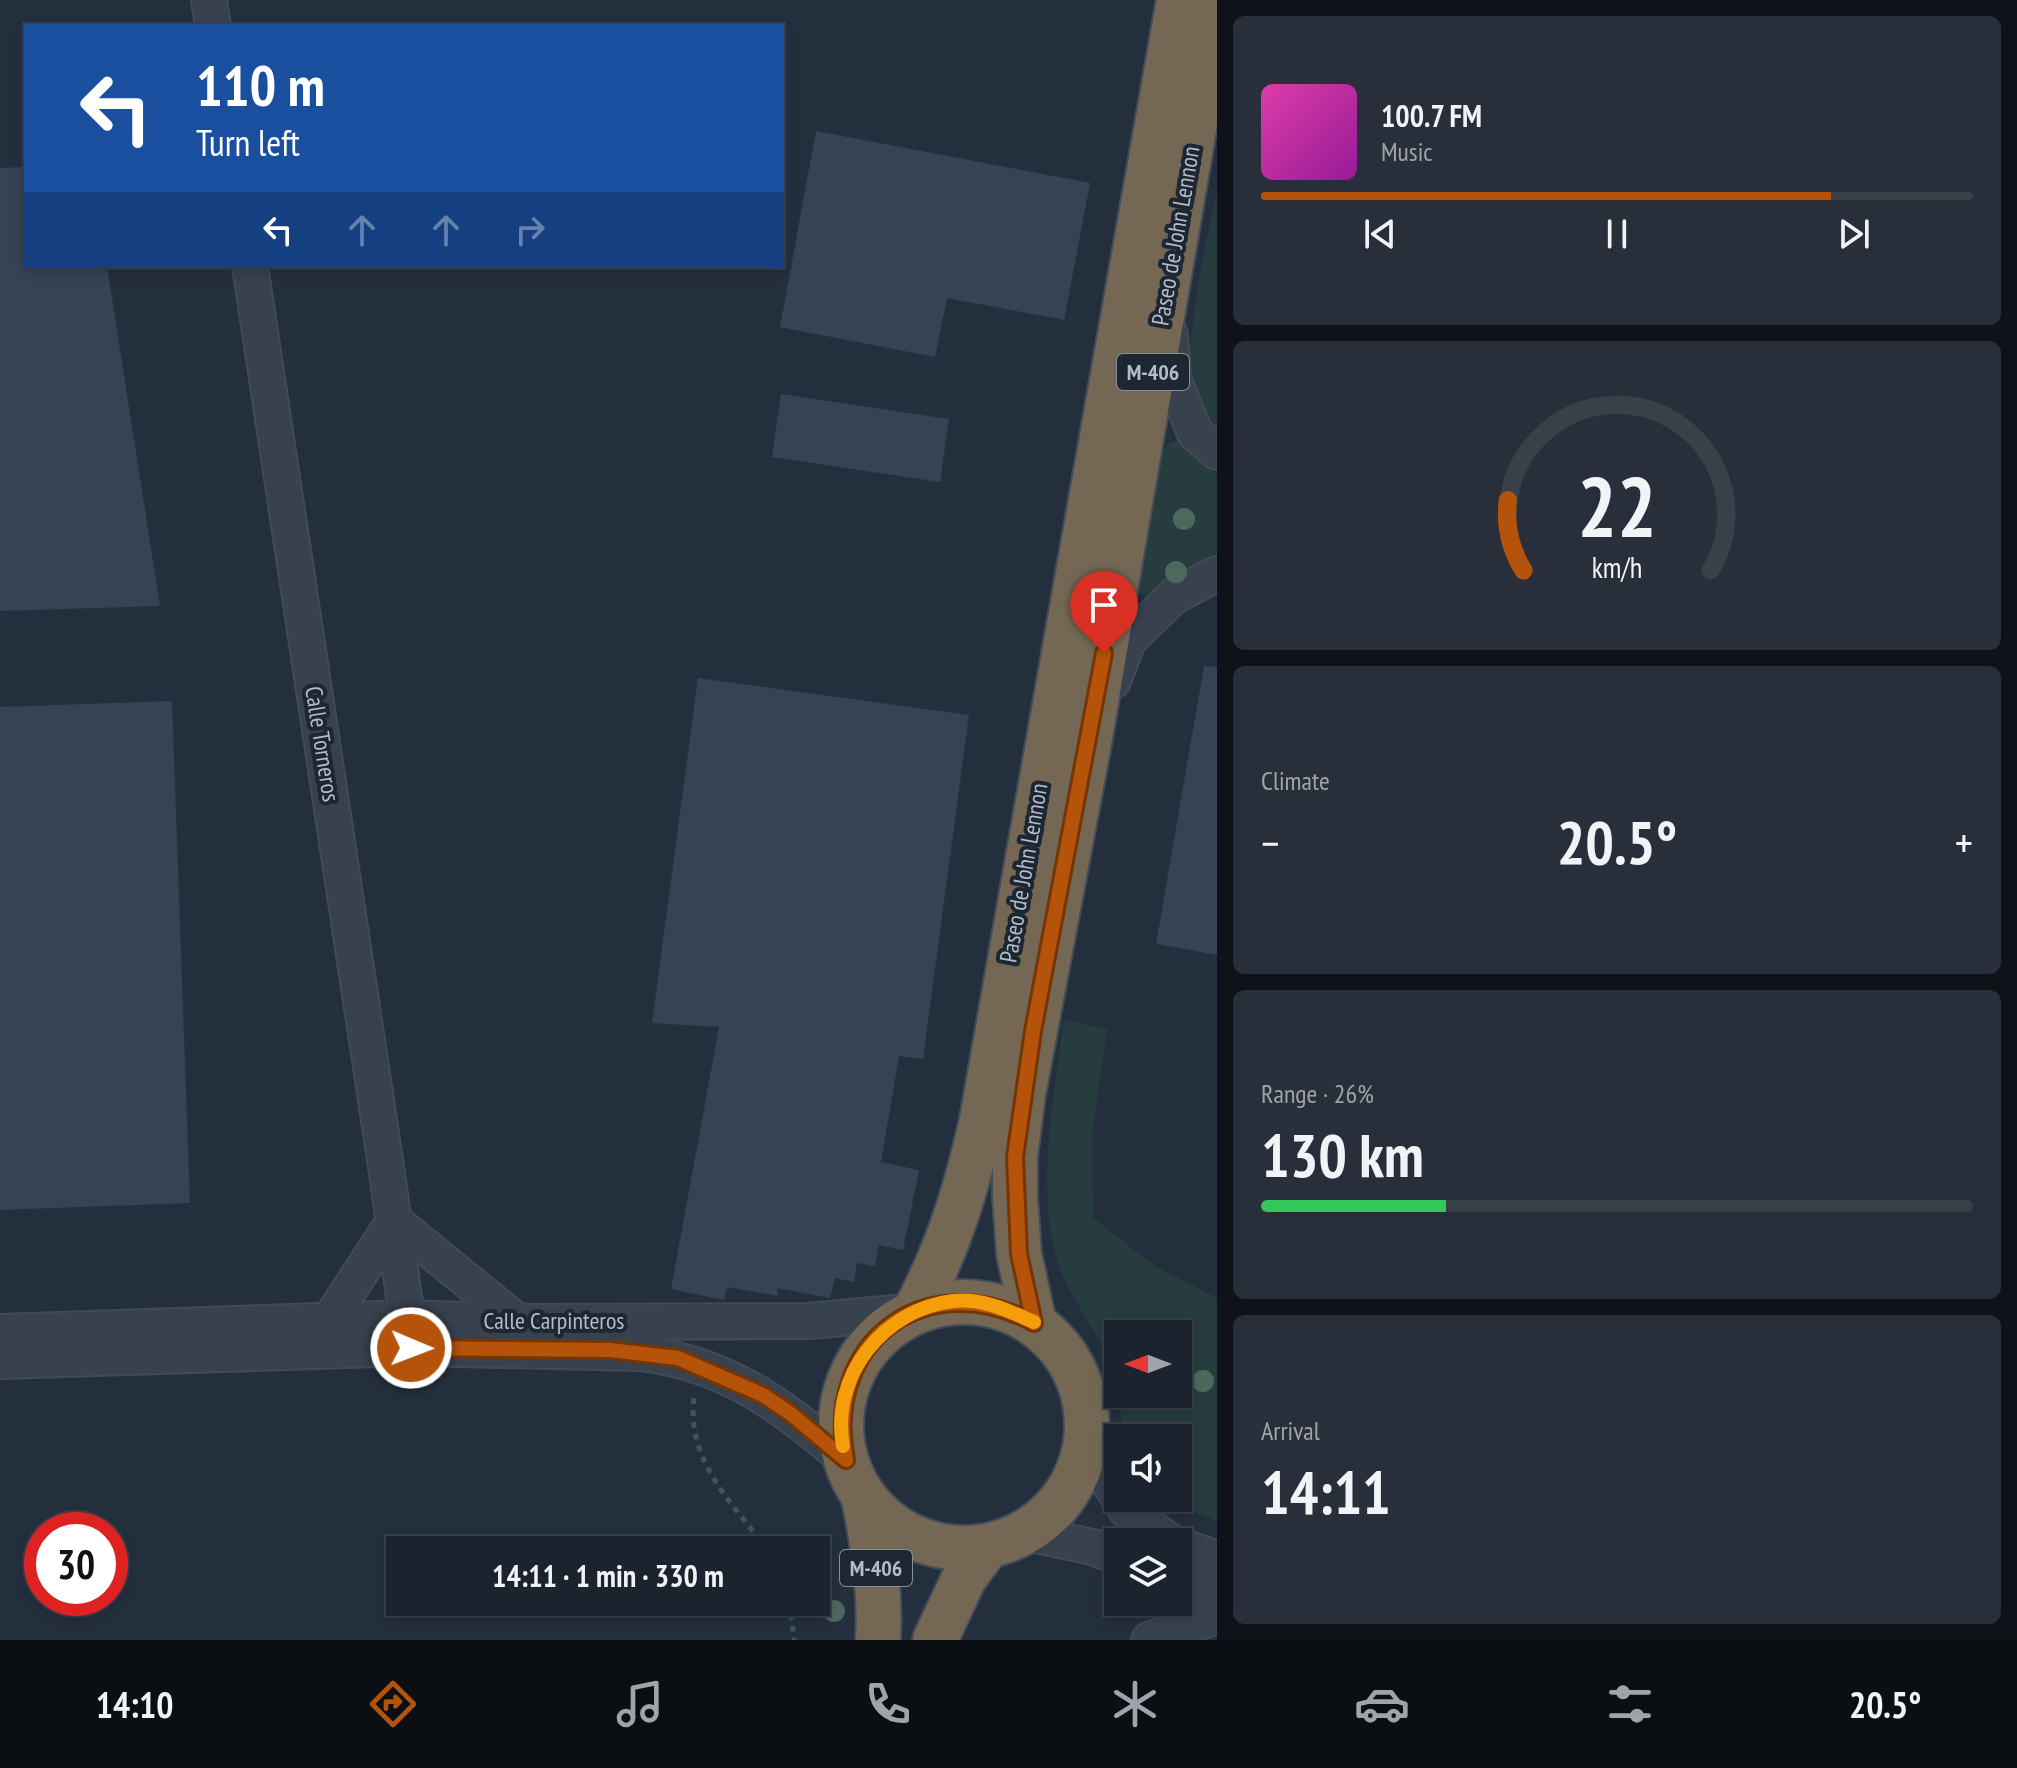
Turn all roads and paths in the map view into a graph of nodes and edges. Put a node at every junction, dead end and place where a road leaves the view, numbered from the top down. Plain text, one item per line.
1 (209, 0) edge
2 (1179, 0) edge
3 (1216, 0) edge
4 (213, 24) edge
5 (250, 268) edge
6 (1167, 291) junction
7 (1217, 452) edge
8 (1217, 574) edge
9 (1089, 743) junction
10 (394, 1221) junction
11 (915, 1311) junction
12 (329, 1321) junction
13 (518, 1322) junction
14 (1034, 1323) junction
15 (0, 1332) edge
16 (409, 1333) junction
17 (0, 1361) edge
18 (696, 1386) dead end
19 (1087, 1417) junction
20 (1104, 1473) edge
21 (855, 1479) junction
22 (1129, 1512) edge
23 (1151, 1528) edge
24 (756, 1536) edge
25 (1006, 1540) junction
26 (1192, 1550) edge
27 (1104, 1551) edge
28 (1217, 1559) edge
29 (1192, 1584) edge
30 (1217, 1594) edge
31 (791, 1616) edge
32 (1217, 1616) edge
33 (794, 1640) edge
34 (878, 1640) edge
35 (935, 1640) edge
36 (1149, 1640) edge

1 - 4 street
2 - 11 highway, Paseo de John Lennon / M-406
3 - 6 highway, Paseo de John Lennon / M-406
5 - 10 street, Calle Torneros
6 - 7 street
6 - 9 highway, Paseo de John Lennon / M-406
8 - 9 street
9 - 14 highway, Paseo de John Lennon / M-406
10 - 12 street
10 - 13 street
10 - 16 street, Calle Torneros
11 - 13 street, Calle Carpinteros
11 - 14 highway, M-406
11 - 21 highway, M-406
12 - 15 street, Calle Carpinteros
12 - 16 street, Calle Carpinteros
13 - 16 street, Calle Carpinteros
14 - 19 highway, M-406
16 - 17 street, Calle Carpinteros
16 - 21 street, Calle Carpinteros
18 - 24 path
19 - 20 street
19 - 25 highway, M-406
21 - 25 highway, M-406
21 - 34 highway, M-406
22 - 23 street
25 - 27 street
25 - 35 highway, M-406
26 - 28 street
29 - 30 street
31 - 33 path
32 - 36 street

